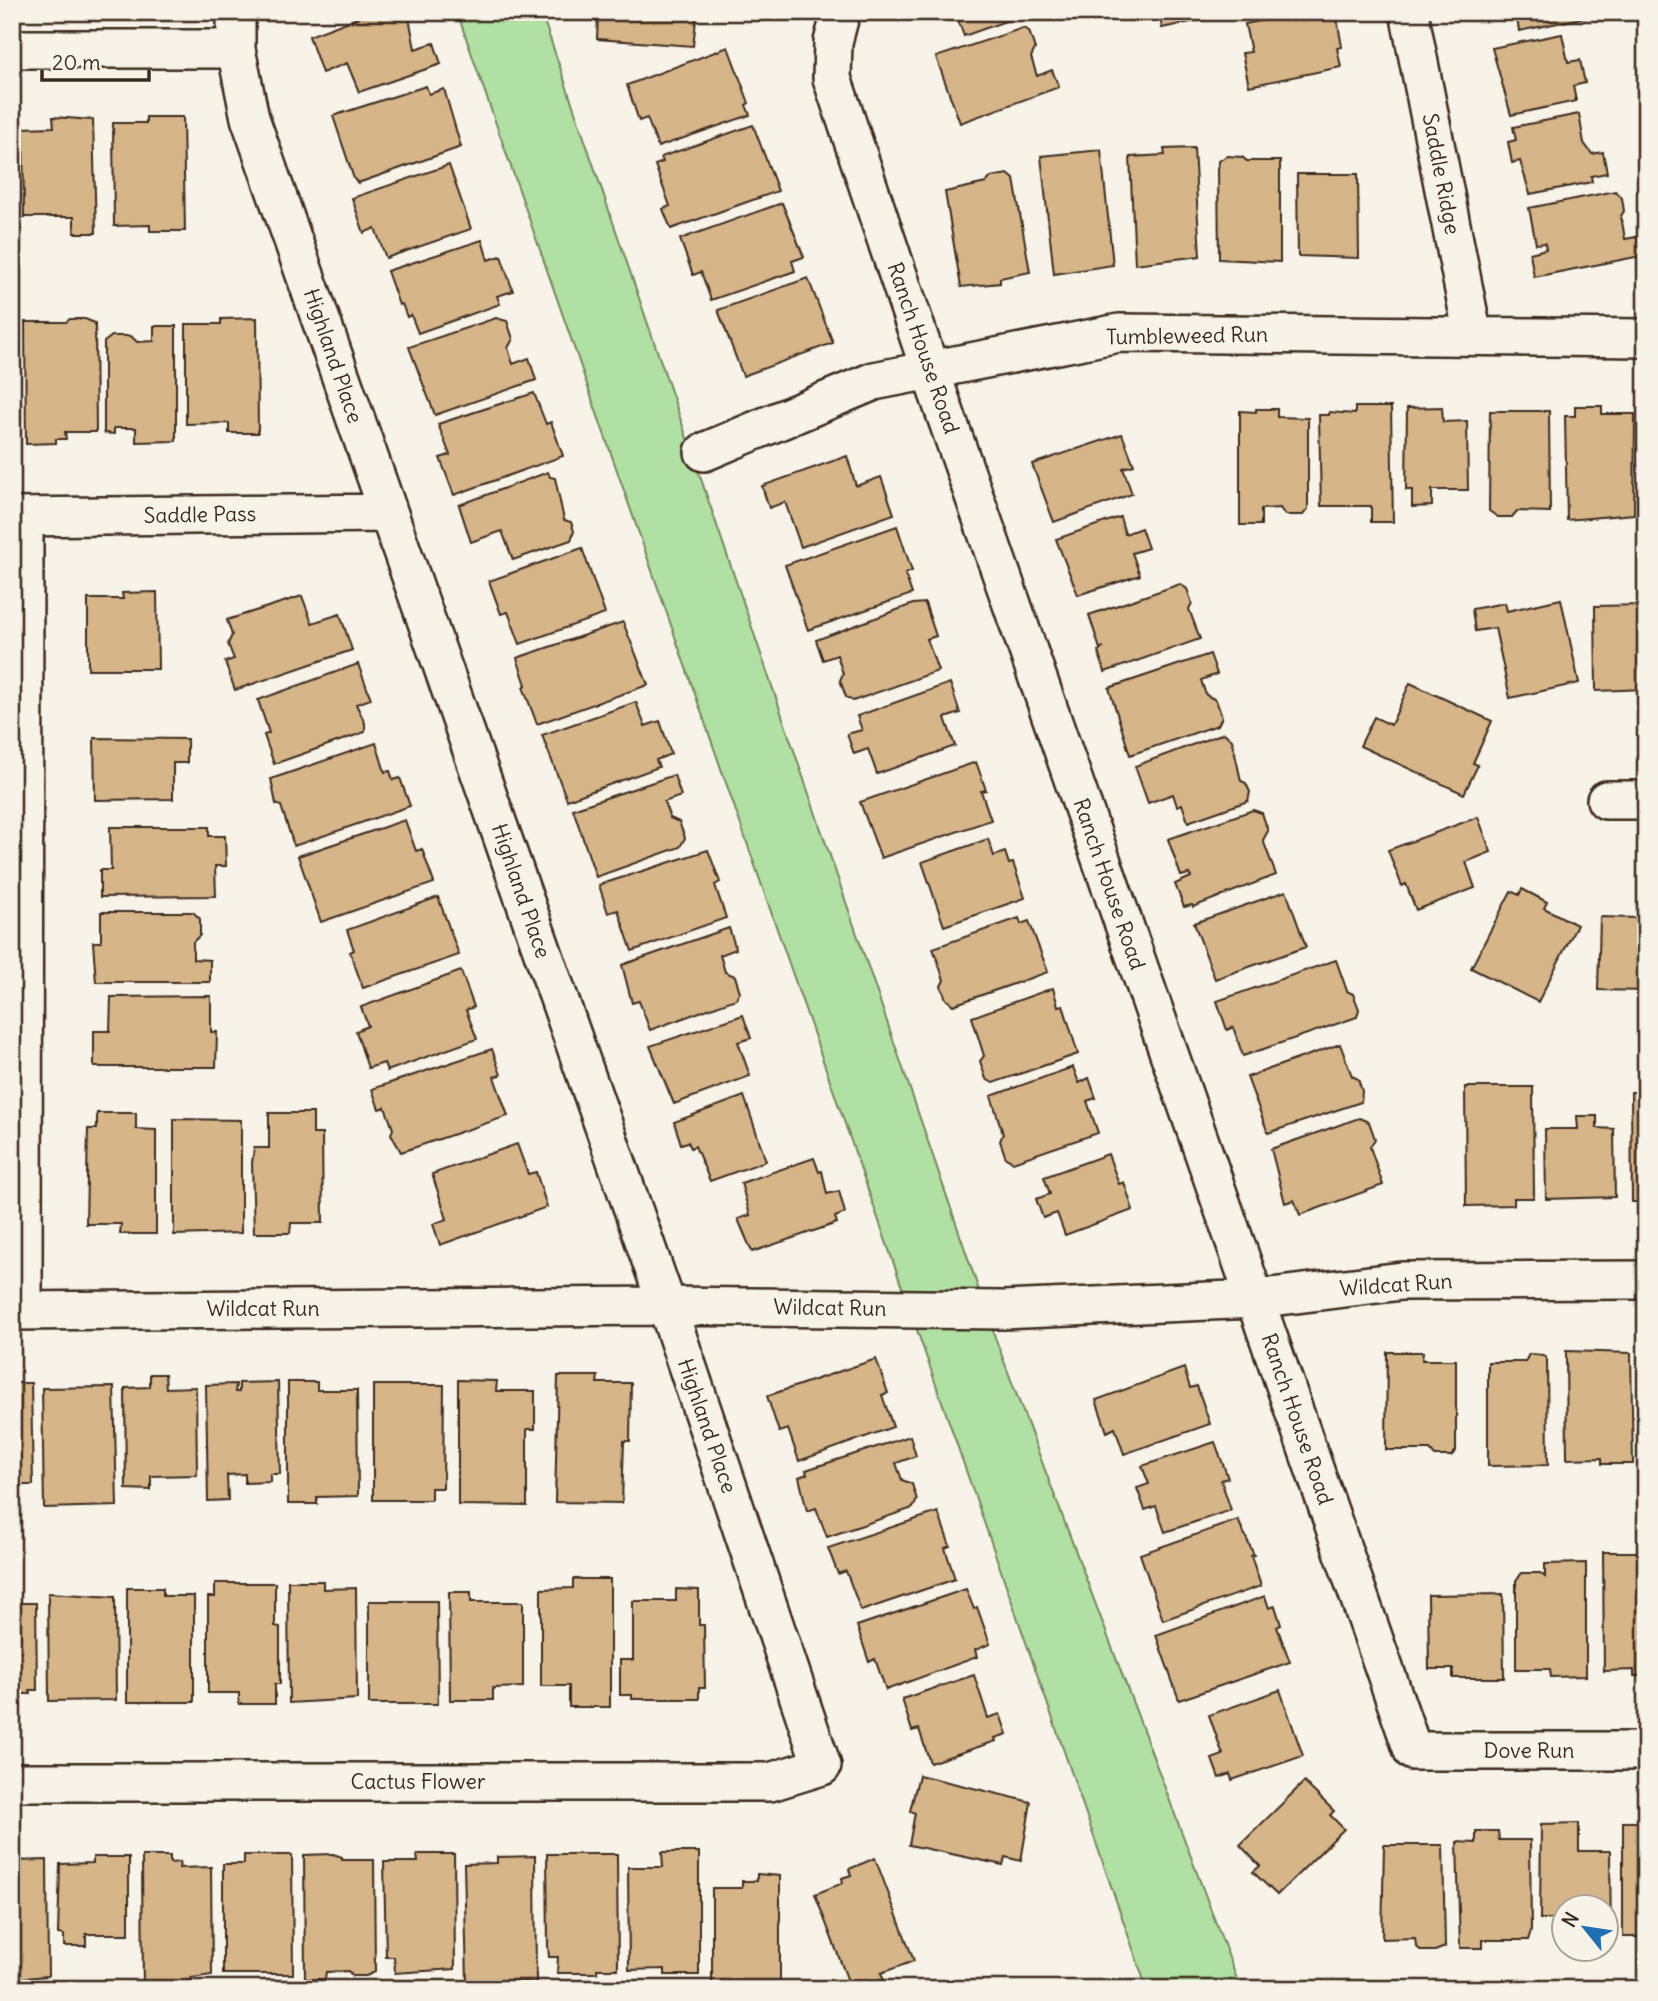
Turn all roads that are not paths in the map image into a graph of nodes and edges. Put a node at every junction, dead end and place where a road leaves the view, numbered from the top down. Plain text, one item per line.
1 (236, 12) edge
2 (841, 12) edge
3 (1409, 12) edge
4 (12, 49) edge
5 (236, 49) junction
6 (1474, 336) junction
7 (1646, 338) edge
8 (930, 370) junction
9 (704, 452) dead end
10 (387, 513) junction
11 (18, 517) edge
12 (1606, 800) dead end
13 (1646, 800) edge
14 (1646, 1280) edge
15 (1255, 1299) junction
16 (667, 1306) junction
17 (18, 1311) edge
18 (1413, 1751) joint
19 (1646, 1751) edge
20 (822, 1766) joint
21 (12, 1782) edge

1 - 5 street, Highland Place
2 - 8 street, Ranch House Road
3 - 6 street, Saddle Ridge
4 - 5 street
5 - 10 street, Highland Place
6 - 7 street, Tumbleweed Run
6 - 8 street, Tumbleweed Run
8 - 9 street, Tumbleweed Run
8 - 15 street, Ranch House Road
10 - 11 street, Saddle Pass
10 - 16 street, Highland Place
11 - 17 street
12 - 13 street
14 - 15 street, Wildcat Run
15 - 16 street, Wildcat Run
15 - 18 street, Ranch House Road
16 - 17 street, Wildcat Run
16 - 20 street, Highland Place
18 - 19 street, Dove Run
20 - 21 street, Cactus Flower

